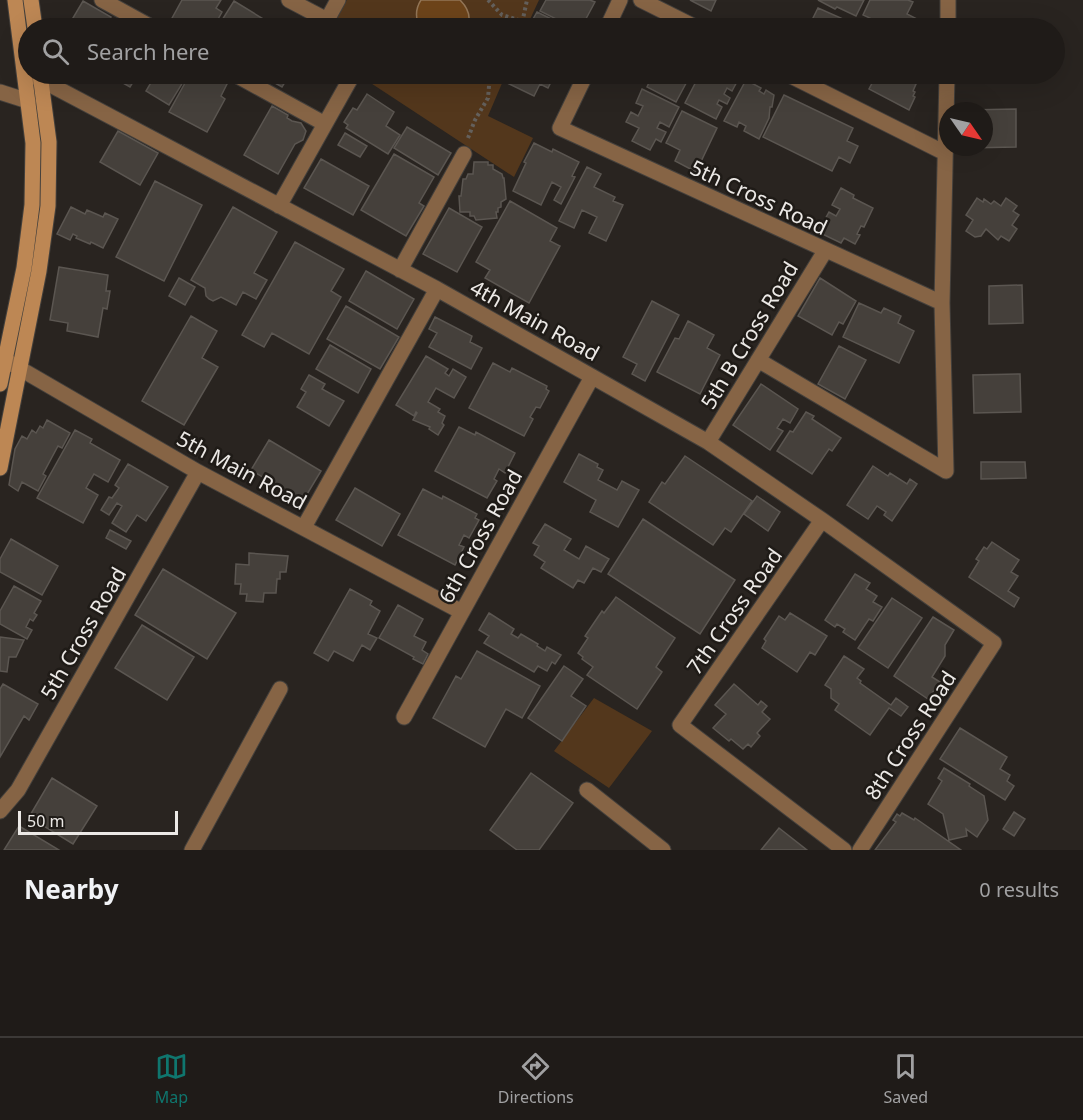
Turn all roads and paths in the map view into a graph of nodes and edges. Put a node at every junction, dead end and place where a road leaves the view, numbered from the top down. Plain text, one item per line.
1 (15, 0) edge
2 (31, 0) edge
3 (102, 0) edge
4 (289, 0) edge
5 (338, 0) edge
6 (488, 0) edge
7 (527, 0) edge
8 (620, 0) edge
9 (641, 0) edge
10 (948, 0) edge
11 (19, 18) edge
12 (34, 18) edge
13 (135, 18) edge
14 (323, 18) edge
15 (328, 18) edge
16 (510, 18) edge
17 (523, 18) edge
18 (612, 18) edge
19 (677, 18) edge
20 (948, 18) edge
21 (31, 84) edge
22 (35, 84) edge
23 (52, 84) edge
24 (252, 84) edge
25 (348, 84) edge
26 (489, 84) edge
27 (581, 84) edge
28 (807, 84) edge
29 (947, 84) edge
30 (0, 92) edge
31 (28, 101) junction
32 (946, 102) edge
33 (325, 124) junction
34 (939, 150) edge
35 (464, 154) joint
36 (945, 156) edge
37 (279, 206) junction
38 (825, 251) junction
39 (400, 270) junction
40 (437, 289) junction
41 (942, 303) junction
42 (4, 360) junction
43 (758, 360) junction
44 (19, 369) junction
45 (592, 376) junction
46 (0, 384) edge
47 (708, 442) junction
48 (0, 468) edge
49 (198, 472) junction
50 (822, 520) junction
51 (304, 527) junction
52 (462, 612) junction
53 (994, 643) joint
54 (280, 689) dead end
55 (404, 717) dead end
56 (587, 790) dead end
57 (0, 812) edge
58 (192, 850) edge
59 (663, 850) edge
60 (844, 850) edge
61 (861, 850) edge

1 - 11 street
2 - 12 street
3 - 13 street
4 - 14 street
5 - 15 street
6 - 16 path
7 - 17 path
8 - 18 street
9 - 19 street
10 - 20 street
21 - 31 street
22 - 44 street
23 - 37 street, 4th Main Road
24 - 33 street
25 - 33 street
26 - 35 path
27 - 38 street, 5th Cross Road
28 - 34 street
29 - 32 street
30 - 31 street
31 - 42 street
33 - 37 street
35 - 39 street
36 - 41 street
37 - 39 street, 4th Main Road
38 - 41 street, 5th Cross Road
38 - 43 street, 5th B Cross Road
39 - 40 street, 4th Main Road
40 - 45 street, 4th Main Road
40 - 51 street
41 - 43 street
42 - 44 street, 5th Main Road
42 - 46 street
43 - 47 street, 5th B Cross Road
44 - 48 street
44 - 49 street, 5th Main Road
45 - 47 street, 4th Main Road
45 - 52 street, 6th Cross Road
47 - 50 street, 4th Main Road
49 - 51 street, 5th Main Road
49 - 57 street, 5th Cross Road
50 - 53 street, 4th Main Road
50 - 60 street, 7th Cross Road
51 - 52 street, 5th Main Road
52 - 55 street, 6th Cross Road
53 - 61 street, 8th Cross Road
54 - 58 street
56 - 59 street

